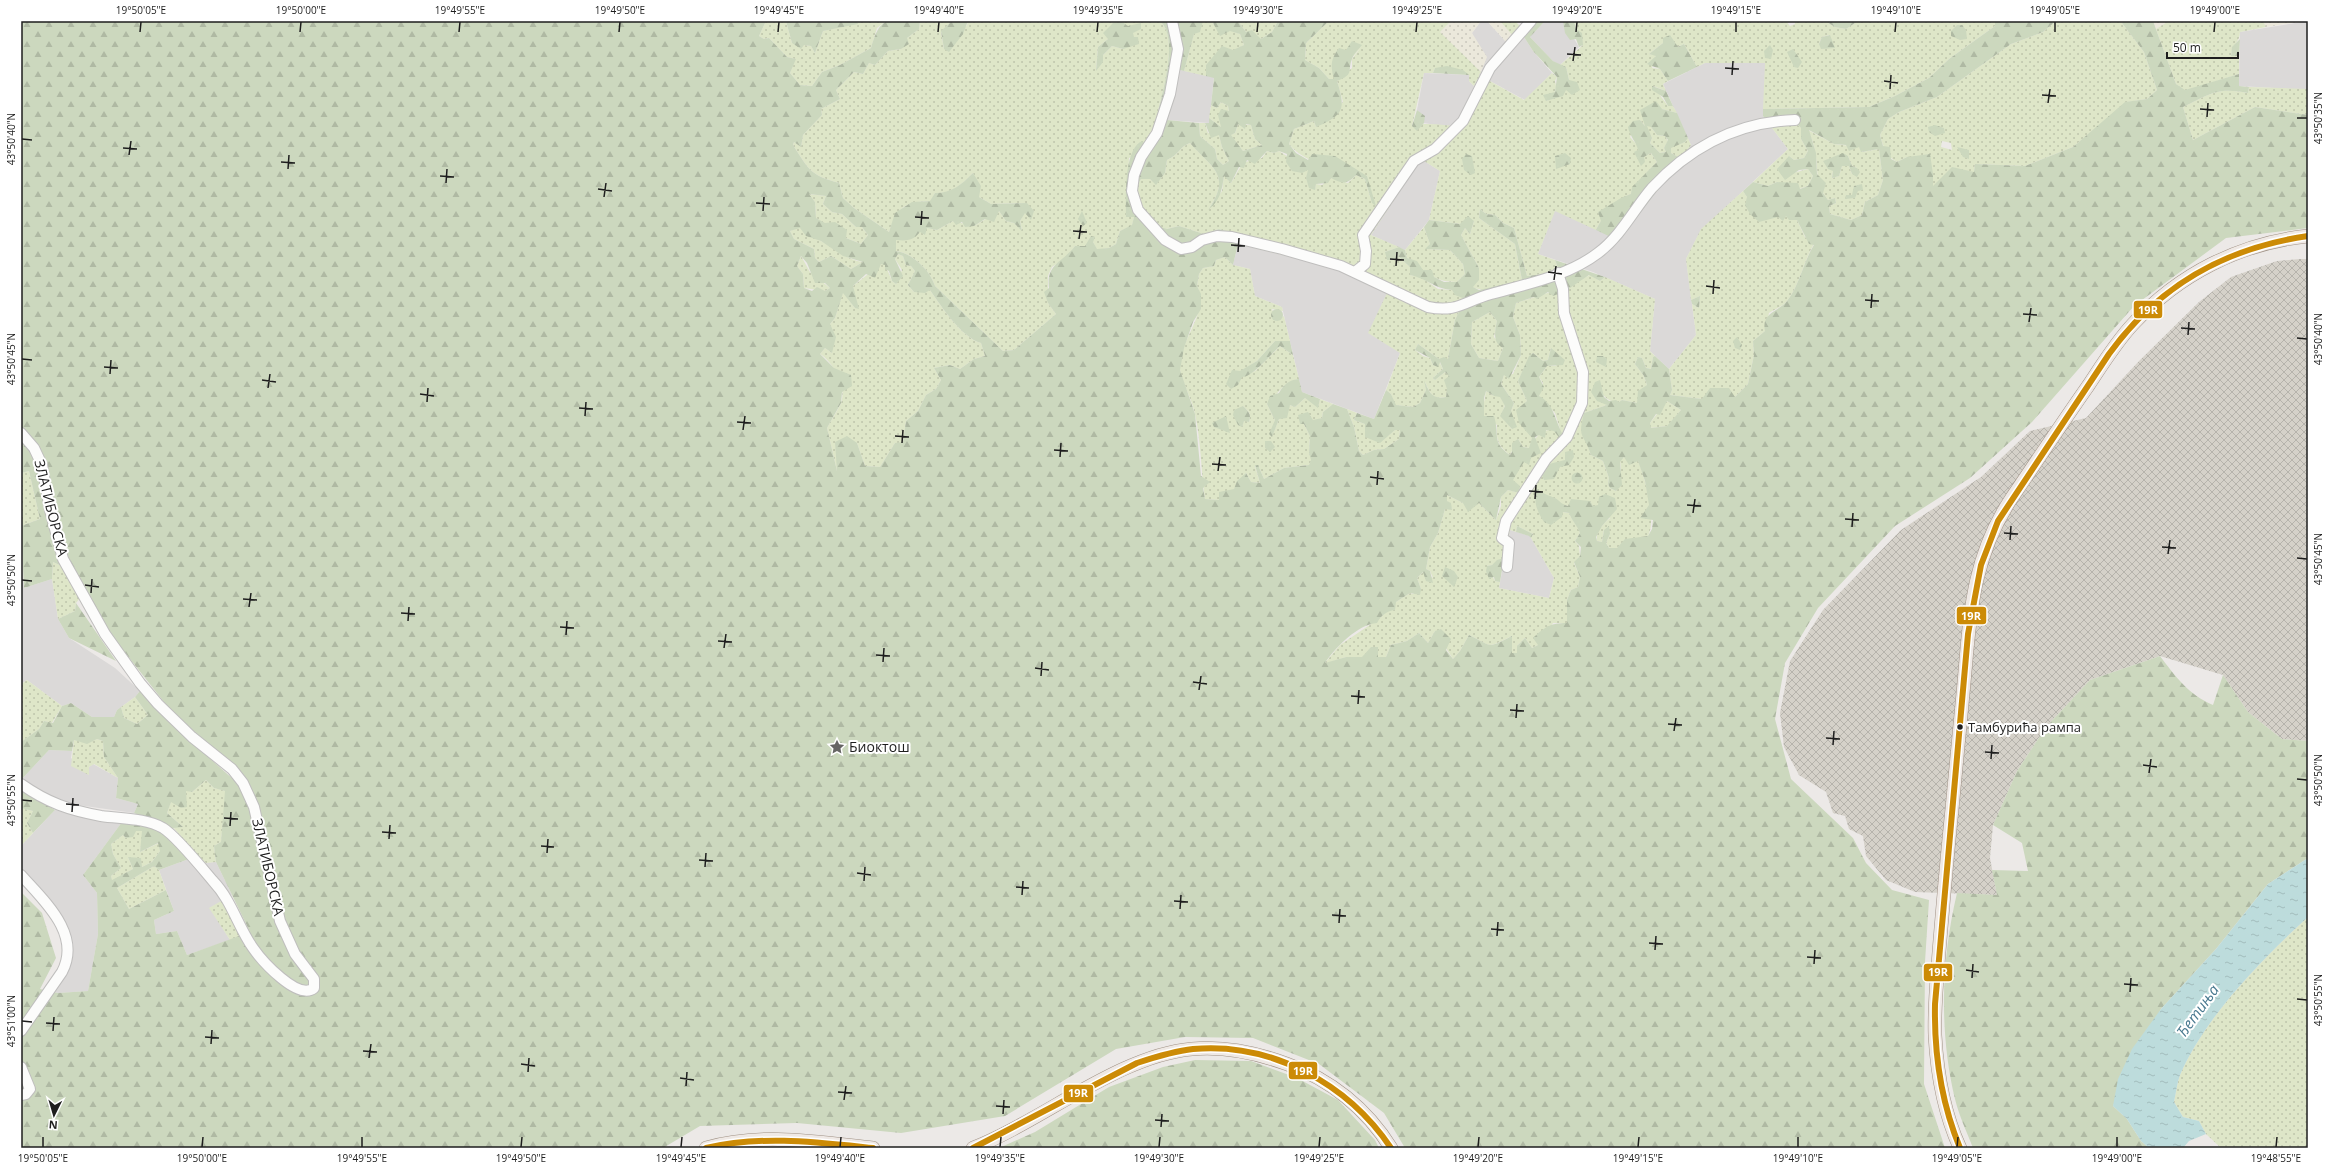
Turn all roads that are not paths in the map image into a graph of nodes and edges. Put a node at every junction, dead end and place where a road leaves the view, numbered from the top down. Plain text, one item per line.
1 (1172, 21) edge
2 (1531, 21) edge
3 (1795, 120) dead end
4 (2308, 236) edge
5 (1355, 272) junction
6 (1558, 274) junction
7 (21, 433) edge
8 (1507, 567) dead end
9 (21, 784) edge
10 (21, 875) edge
11 (21, 1031) edge
12 (21, 1067) edge
13 (21, 1095) edge
14 (706, 1148) edge
15 (873, 1148) edge
16 (973, 1148) edge
17 (1391, 1148) edge
18 (1960, 1148) edge

1 - 5 street
2 - 5 street
3 - 6 street
4 - 18 main road
5 - 6 street
6 - 8 street
7 - 9 street, ЗЛАТИБОРСКА
10 - 11 street
12 - 13 street
14 - 15 main road
16 - 17 main road

